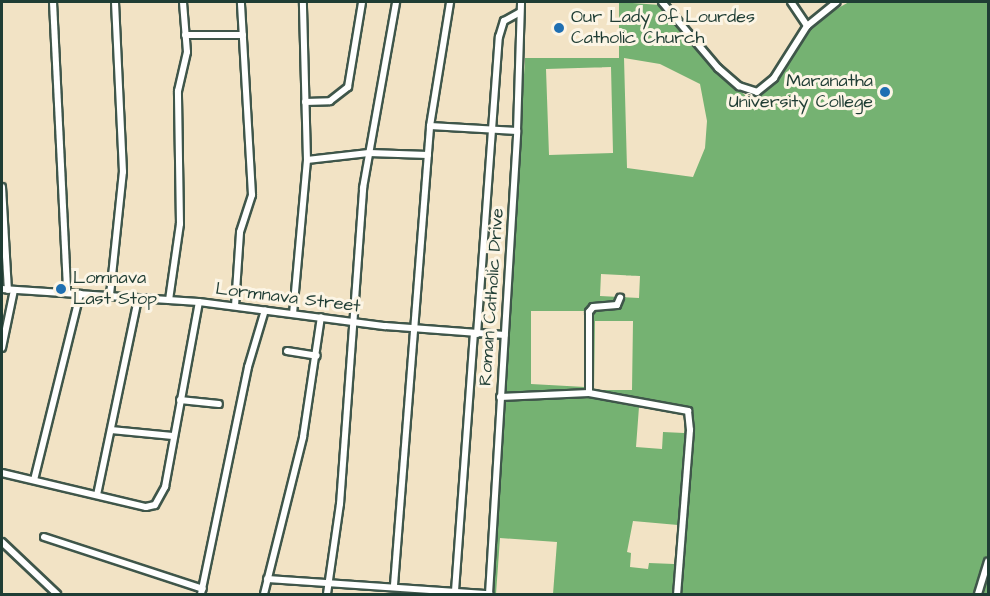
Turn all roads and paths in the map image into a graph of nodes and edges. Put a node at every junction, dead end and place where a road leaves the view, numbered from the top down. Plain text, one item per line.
1 (53, 2) edge
2 (115, 2) edge
3 (183, 2) edge
4 (241, 2) edge
5 (303, 2) edge
6 (362, 2) edge
7 (396, 2) edge
8 (450, 2) edge
9 (521, 2) edge
10 (666, 2) edge
11 (791, 2) edge
12 (837, 2) edge
13 (520, 12) junction
14 (807, 26) junction
15 (185, 35) junction
16 (243, 35) junction
17 (305, 102) junction
18 (430, 126) junction
19 (493, 130) junction
20 (517, 131) junction
21 (369, 153) junction
22 (428, 155) junction
23 (307, 160) junction
24 (2, 187) edge
25 (8, 290) edge
26 (67, 293) junction
27 (80, 294) junction
28 (110, 296) junction
29 (138, 298) junction
30 (620, 298) dead end
31 (170, 300) junction
32 (199, 302) junction
33 (235, 306) junction
34 (265, 310) junction
35 (293, 314) junction
36 (321, 318) junction
37 (355, 322) junction
38 (416, 329) junction
39 (476, 334) junction
40 (504, 335) junction
41 (2, 348) edge
42 (287, 351) dead end
43 (317, 356) junction
44 (589, 393) junction
45 (500, 397) junction
46 (180, 400) junction
47 (219, 404) dead end
48 (111, 430) junction
49 (173, 436) junction
50 (2, 473) edge
51 (33, 480) junction
52 (97, 495) junction
53 (44, 537) dead end
54 (2, 542) edge
55 (988, 561) edge
56 (267, 579) junction
57 (330, 582) junction
58 (384, 584) junction
59 (394, 585) junction
60 (455, 591) junction
61 (202, 592) edge
62 (57, 594) edge
63 (264, 594) edge
64 (327, 594) edge
65 (382, 594) edge
66 (489, 594) edge
67 (677, 594) edge
68 (978, 594) edge

1 - 26 street
2 - 28 street
3 - 15 street
4 - 16 street
5 - 17 street
6 - 17 street
7 - 21 street
8 - 18 street
9 - 13 street, Roman Catholic Drive
10 - 14 street
11 - 14 street
12 - 14 street
13 - 19 street
13 - 20 street, Roman Catholic Drive
15 - 16 street
15 - 31 street
16 - 33 street
17 - 23 street
18 - 19 street
18 - 22 street
19 - 20 street
19 - 39 street
20 - 40 street, Roman Catholic Drive
21 - 22 street
21 - 23 street
21 - 37 street
22 - 38 street
23 - 35 street
24 - 25 street
25 - 26 street, Lormnava Street
25 - 41 street
26 - 27 street, Lormnava Street
27 - 28 street, Lormnava Street
27 - 51 street
28 - 29 street, Lormnava Street
29 - 31 street, Lormnava Street
29 - 48 street
30 - 44 street
31 - 32 street, Lormnava Street
32 - 33 street, Lormnava Street
32 - 46 street
33 - 34 street, Lormnava Street
34 - 35 street, Lormnava Street
34 - 61 street
35 - 36 street, Lormnava Street
36 - 37 street, Lormnava Street
36 - 43 street
37 - 38 street, Lormnava Street
37 - 57 street
38 - 39 street, Lormnava Street
38 - 59 street
39 - 40 street, Lormnava Street
39 - 60 street
40 - 45 street, Roman Catholic Drive
42 - 43 street
43 - 56 street
44 - 45 street
44 - 67 street
45 - 66 street, Roman Catholic Drive
46 - 47 street
46 - 49 street
48 - 49 street
48 - 52 street
49 - 52 street
50 - 51 street
51 - 52 street
53 - 61 street
54 - 62 street
55 - 68 street
56 - 57 street
56 - 63 street
57 - 58 street
57 - 64 street
58 - 59 street
58 - 65 street
59 - 60 street
60 - 66 street

